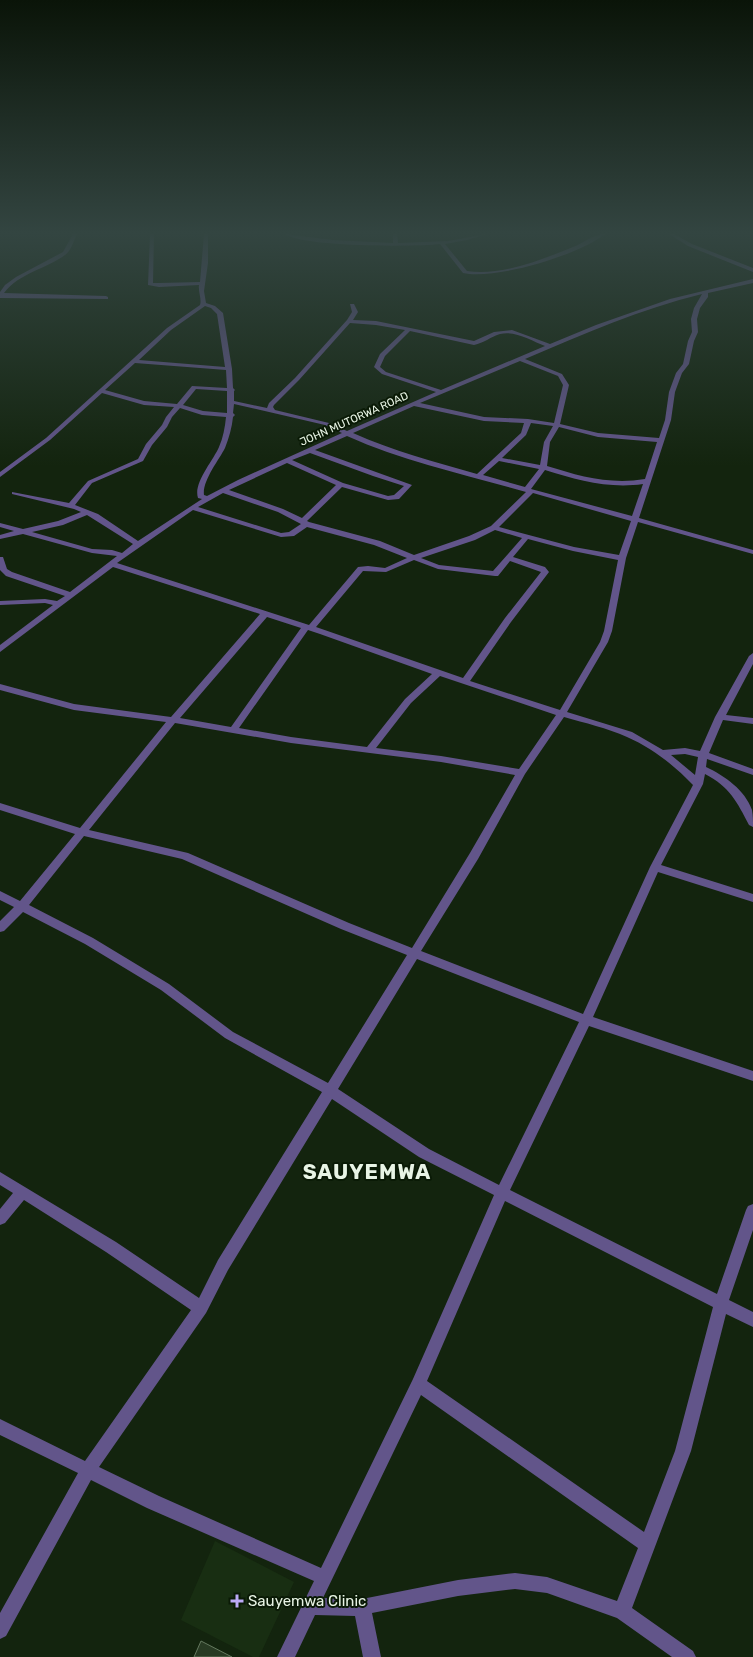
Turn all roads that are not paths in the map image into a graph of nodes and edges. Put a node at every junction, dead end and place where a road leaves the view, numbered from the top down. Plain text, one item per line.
1 (195, 311) edge
2 (219, 311) edge
3 (355, 311) edge
4 (639, 311) edge
5 (696, 311) edge
6 (349, 321) junction
7 (408, 329) junction
8 (550, 346) junction
9 (521, 359) junction
10 (136, 361) junction
11 (229, 369) junction
12 (232, 390) junction
13 (101, 391) junction
14 (442, 392) junction
15 (231, 402) junction
16 (413, 404) junction
17 (180, 406) junction
18 (273, 411) junction
19 (232, 415) junction
20 (528, 421) junction
21 (557, 424) junction
22 (347, 433) junction
23 (662, 440) junction
24 (308, 450) junction
25 (499, 459) junction
26 (286, 460) junction
27 (543, 468) junction
28 (0, 475) edge
29 (478, 477) junction
30 (647, 481) junction
31 (341, 484) junction
32 (222, 490) junction
33 (529, 490) junction
34 (14, 492) dead end
35 (207, 498) junction
36 (71, 506) junction
37 (192, 507) junction
38 (87, 512) junction
39 (636, 519) junction
40 (305, 522) junction
41 (0, 525) edge
42 (494, 528) junction
43 (22, 532) junction
44 (0, 536) edge
45 (526, 537) junction
46 (138, 544) junction
47 (753, 552) edge
48 (122, 555) junction
49 (415, 557) junction
50 (508, 558) junction
51 (622, 558) junction
52 (0, 560) edge
53 (111, 564) junction
54 (70, 595) junction
55 (0, 603) edge
56 (58, 604) junction
57 (266, 614) junction
58 (308, 627) junction
59 (0, 649) edge
60 (753, 656) edge
61 (438, 673) junction
62 (466, 682) junction
63 (0, 687) edge
64 (562, 713) junction
65 (720, 718) junction
66 (173, 720) junction
67 (753, 721) edge
68 (233, 730) junction
69 (370, 749) junction
70 (662, 753) junction
71 (703, 755) junction
72 (703, 769) junction
73 (753, 772) edge
74 (521, 773) junction
75 (698, 784) junction
76 (0, 806) edge
77 (753, 822) edge
78 (81, 832) junction
79 (655, 867) junction
80 (0, 894) edge
81 (753, 898) edge
82 (22, 906) junction
83 (0, 928) edge
84 (415, 953) junction
85 (586, 1020) junction
86 (753, 1076) edge
87 (329, 1090) junction
88 (0, 1178) edge
89 (22, 1192) junction
90 (502, 1193) junction
91 (753, 1210) edge
92 (0, 1219) edge
93 (721, 1304) junction
94 (200, 1308) junction
95 (753, 1320) edge
96 (418, 1384) junction
97 (0, 1427) edge
98 (90, 1470) junction
99 (647, 1544) junction
100 (325, 1578) junction
101 (310, 1606) junction
102 (362, 1607) junction
103 (622, 1611) junction
104 (0, 1630) edge
105 (286, 1657) edge
106 (372, 1657) edge
107 (687, 1657) edge

1 - 10 street
2 - 11 street
3 - 6 street
4 - 8 street, JOHN MUTORWA ROAD
5 - 23 street
6 - 7 street
6 - 18 street
7 - 8 street
7 - 14 street
8 - 9 street, JOHN MUTORWA ROAD
9 - 14 street, JOHN MUTORWA ROAD
9 - 21 street
10 - 11 street
10 - 13 street
11 - 12 street
12 - 15 street
12 - 17 street
13 - 17 street
13 - 28 street
14 - 16 street, JOHN MUTORWA ROAD
15 - 18 street
15 - 19 street
16 - 20 street
16 - 22 street, JOHN MUTORWA ROAD
17 - 19 street
17 - 36 street
18 - 22 street
19 - 35 street
20 - 21 street
20 - 25 street
21 - 23 street
21 - 27 street
22 - 24 street, JOHN MUTORWA ROAD
22 - 29 street
23 - 30 street
24 - 26 street, JOHN MUTORWA ROAD
24 - 31 street
25 - 27 street
25 - 29 street
26 - 31 street
26 - 32 street, JOHN MUTORWA ROAD
27 - 30 street
27 - 33 street
29 - 33 street
30 - 39 street
31 - 40 street
32 - 35 street, JOHN MUTORWA ROAD
32 - 40 street
33 - 39 street
33 - 42 street
34 - 36 street
35 - 37 street, JOHN MUTORWA ROAD
36 - 38 street
37 - 40 street
37 - 46 street, JOHN MUTORWA ROAD
38 - 43 street
38 - 46 street
39 - 47 street
39 - 51 street
40 - 49 street
41 - 43 street
42 - 45 street
42 - 49 street
43 - 44 street
43 - 48 street
45 - 50 street
45 - 51 street
46 - 48 street, JOHN MUTORWA ROAD
48 - 53 street, JOHN MUTORWA ROAD
49 - 50 street
49 - 58 street
50 - 62 street
51 - 64 street
52 - 54 street
53 - 54 street, JOHN MUTORWA ROAD
53 - 57 street
54 - 56 street, JOHN MUTORWA ROAD
55 - 56 street
56 - 59 street, JOHN MUTORWA ROAD
57 - 58 street
57 - 66 street
58 - 61 street
58 - 68 street
60 - 65 street
61 - 62 street
61 - 69 street
62 - 64 street
63 - 66 street
64 - 70 street
64 - 74 street
65 - 67 street
65 - 71 street
66 - 68 street
66 - 78 street
68 - 69 street
69 - 74 street
70 - 71 street
70 - 75 street
71 - 72 street
71 - 73 street
72 - 75 street
72 - 77 street
74 - 84 street
75 - 79 street
76 - 78 street
78 - 82 street
78 - 84 street
79 - 81 street
79 - 85 street
80 - 82 street
82 - 83 street
82 - 87 street
84 - 85 street
84 - 87 street
85 - 86 street
85 - 90 street
87 - 90 street
87 - 94 street
88 - 89 street
89 - 92 street
89 - 94 street
90 - 93 street
90 - 96 street
91 - 93 street
93 - 95 street
93 - 99 street
94 - 98 street
96 - 99 street
96 - 100 street
97 - 98 street
98 - 100 street
98 - 104 street
99 - 103 street
100 - 101 street
101 - 102 street
101 - 105 street
102 - 103 street
102 - 106 street
103 - 107 street

